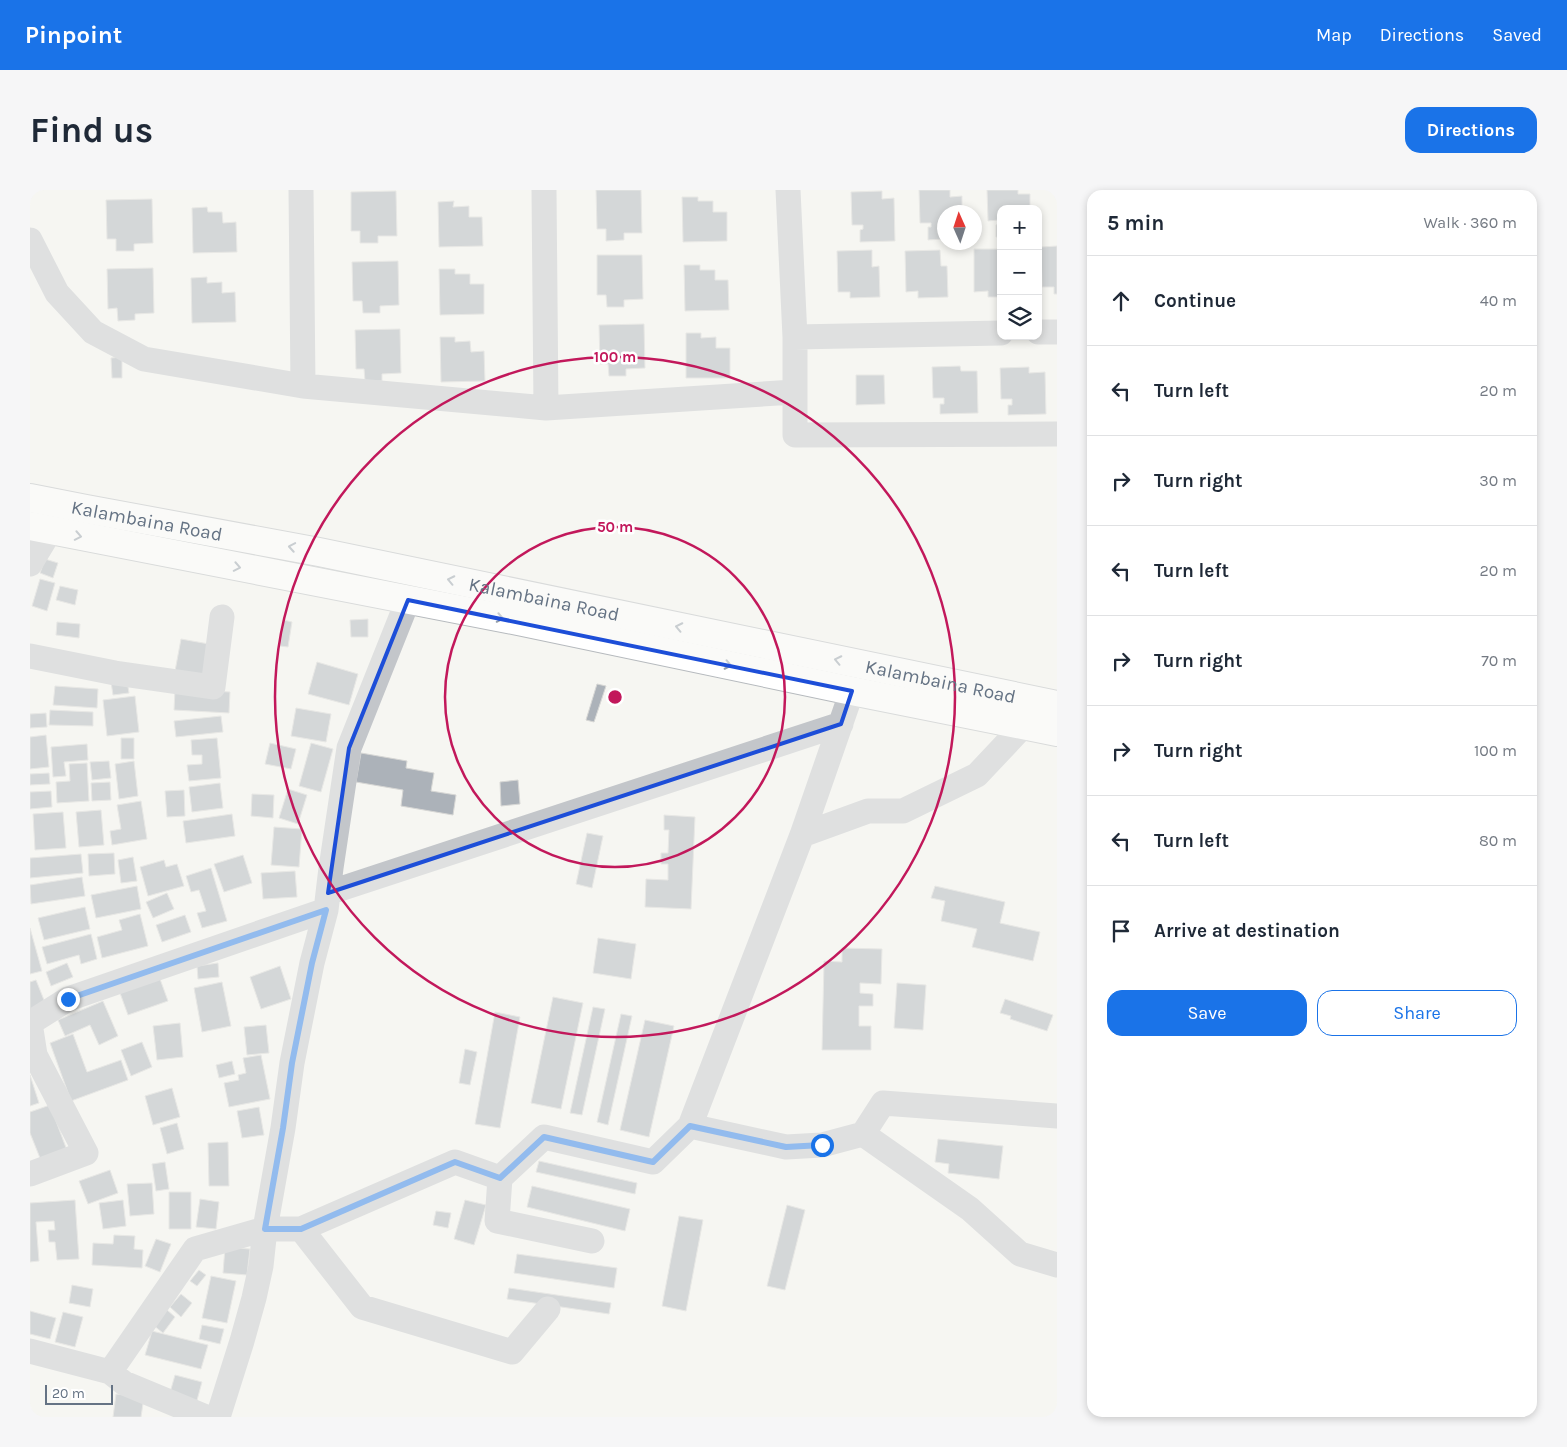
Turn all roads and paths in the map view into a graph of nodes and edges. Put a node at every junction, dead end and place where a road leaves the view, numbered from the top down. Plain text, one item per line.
1 (301, 190) edge
2 (544, 190) edge
3 (788, 190) edge
4 (30, 240) edge
5 (1042, 332) edge
6 (1057, 332) edge
7 (997, 333) edge
8 (795, 337) junction
9 (303, 386) junction
10 (794, 392) junction
11 (546, 408) junction
12 (1057, 434) edge
13 (30, 498) edge
14 (40, 528) edge
15 (30, 564) edge
16 (408, 600) junction
17 (222, 617) dead end
18 (30, 656) edge
19 (852, 691) junction
20 (1057, 705) edge
21 (841, 724) junction
22 (1024, 725) junction
23 (1057, 732) edge
24 (802, 835) junction
25 (327, 902) junction
26 (33, 1056) edge
27 (1057, 1116) edge
28 (690, 1126) junction
29 (863, 1134) junction
30 (30, 1174) edge
31 (500, 1178) junction
32 (265, 1229) junction
33 (301, 1229) junction
34 (592, 1241) dead end
35 (1057, 1265) edge
36 (548, 1309) dead end
37 (30, 1351) edge
38 (110, 1372) junction
39 (206, 1417) edge
40 (218, 1417) edge

1 - 9 street
2 - 11 street
3 - 8 street
4 - 9 street
5 - 6 street
7 - 8 street
8 - 10 street
9 - 11 street
10 - 11 street
10 - 12 street
20 -> 13 main road, Kalambaina Road
14 - 15 street
14 -> 16 main road, Kalambaina Road
16 -> 19 main road, Kalambaina Road
16 - 25 street
17 - 18 street
19 - 21 street
19 - 22 main road, Kalambaina Road
21 - 24 street
21 - 25 street
22 - 23 main road, Kalambaina Road
22 - 24 street
24 - 28 street
25 - 26 street
25 - 32 street
26 - 30 street
27 - 29 street
28 - 29 street
28 - 31 street
29 - 35 street
31 - 33 street
31 - 34 street
32 - 33 street
32 - 38 street
32 - 40 street
33 - 36 street
37 - 38 street
38 - 39 street

